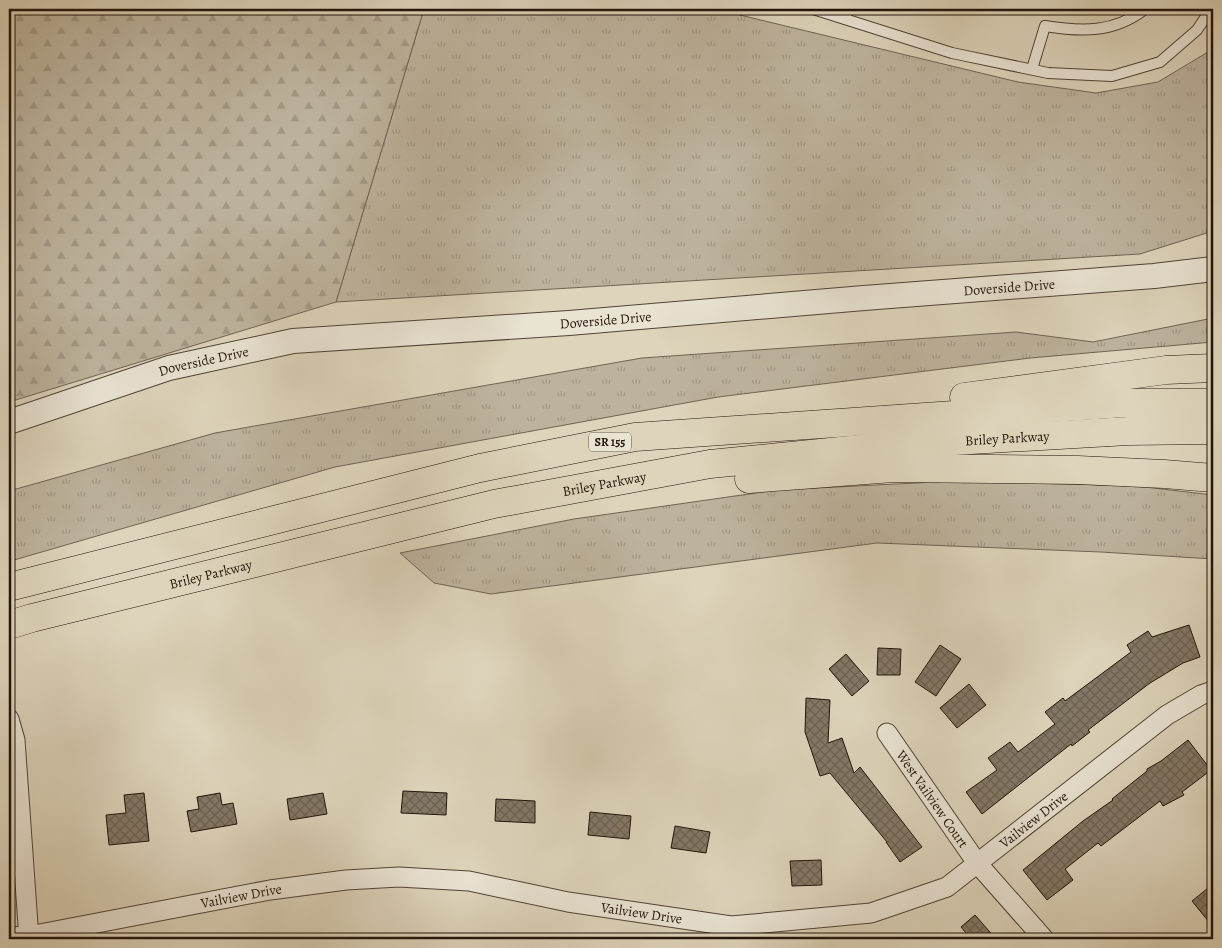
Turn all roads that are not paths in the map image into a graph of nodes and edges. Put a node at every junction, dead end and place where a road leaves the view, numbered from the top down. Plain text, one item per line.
1 (813, 9) edge
2 (1144, 9) edge
3 (1211, 9) edge
4 (846, 14) edge
5 (1032, 69) junction
6 (1213, 269) edge
7 (1213, 368) edge
8 (1213, 403) edge
9 (9, 422) edge
10 (1213, 430) edge
11 (635, 437) junction
12 (1213, 478) edge
13 (494, 504) junction
14 (15, 585) edge
15 (20, 621) edge
16 (1213, 691) edge
17 (9, 719) edge
18 (887, 733) dead end
19 (977, 863) junction
20 (731, 933) edge
21 (9, 937) edge
22 (29, 937) edge
23 (1044, 939) edge

1 - 4 lane
2 - 5 lane
3 - 5 lane
4 - 5 lane
6 - 9 street, Doverside Drive
7 - 11 highway
8 - 11 highway, Briley Parkway / SR 155
10 - 13 highway, Briley Parkway
11 - 14 highway, Briley Parkway / SR 155
12 - 13 highway
13 - 15 highway, Briley Parkway
16 - 19 street, Vailview Drive
17 - 22 street
18 - 19 street, West Vailview Court
19 - 20 street, Vailview Drive
19 - 23 street, West Vailview Court
20 - 22 street, Vailview Drive
21 - 22 street, Vailview Drive

